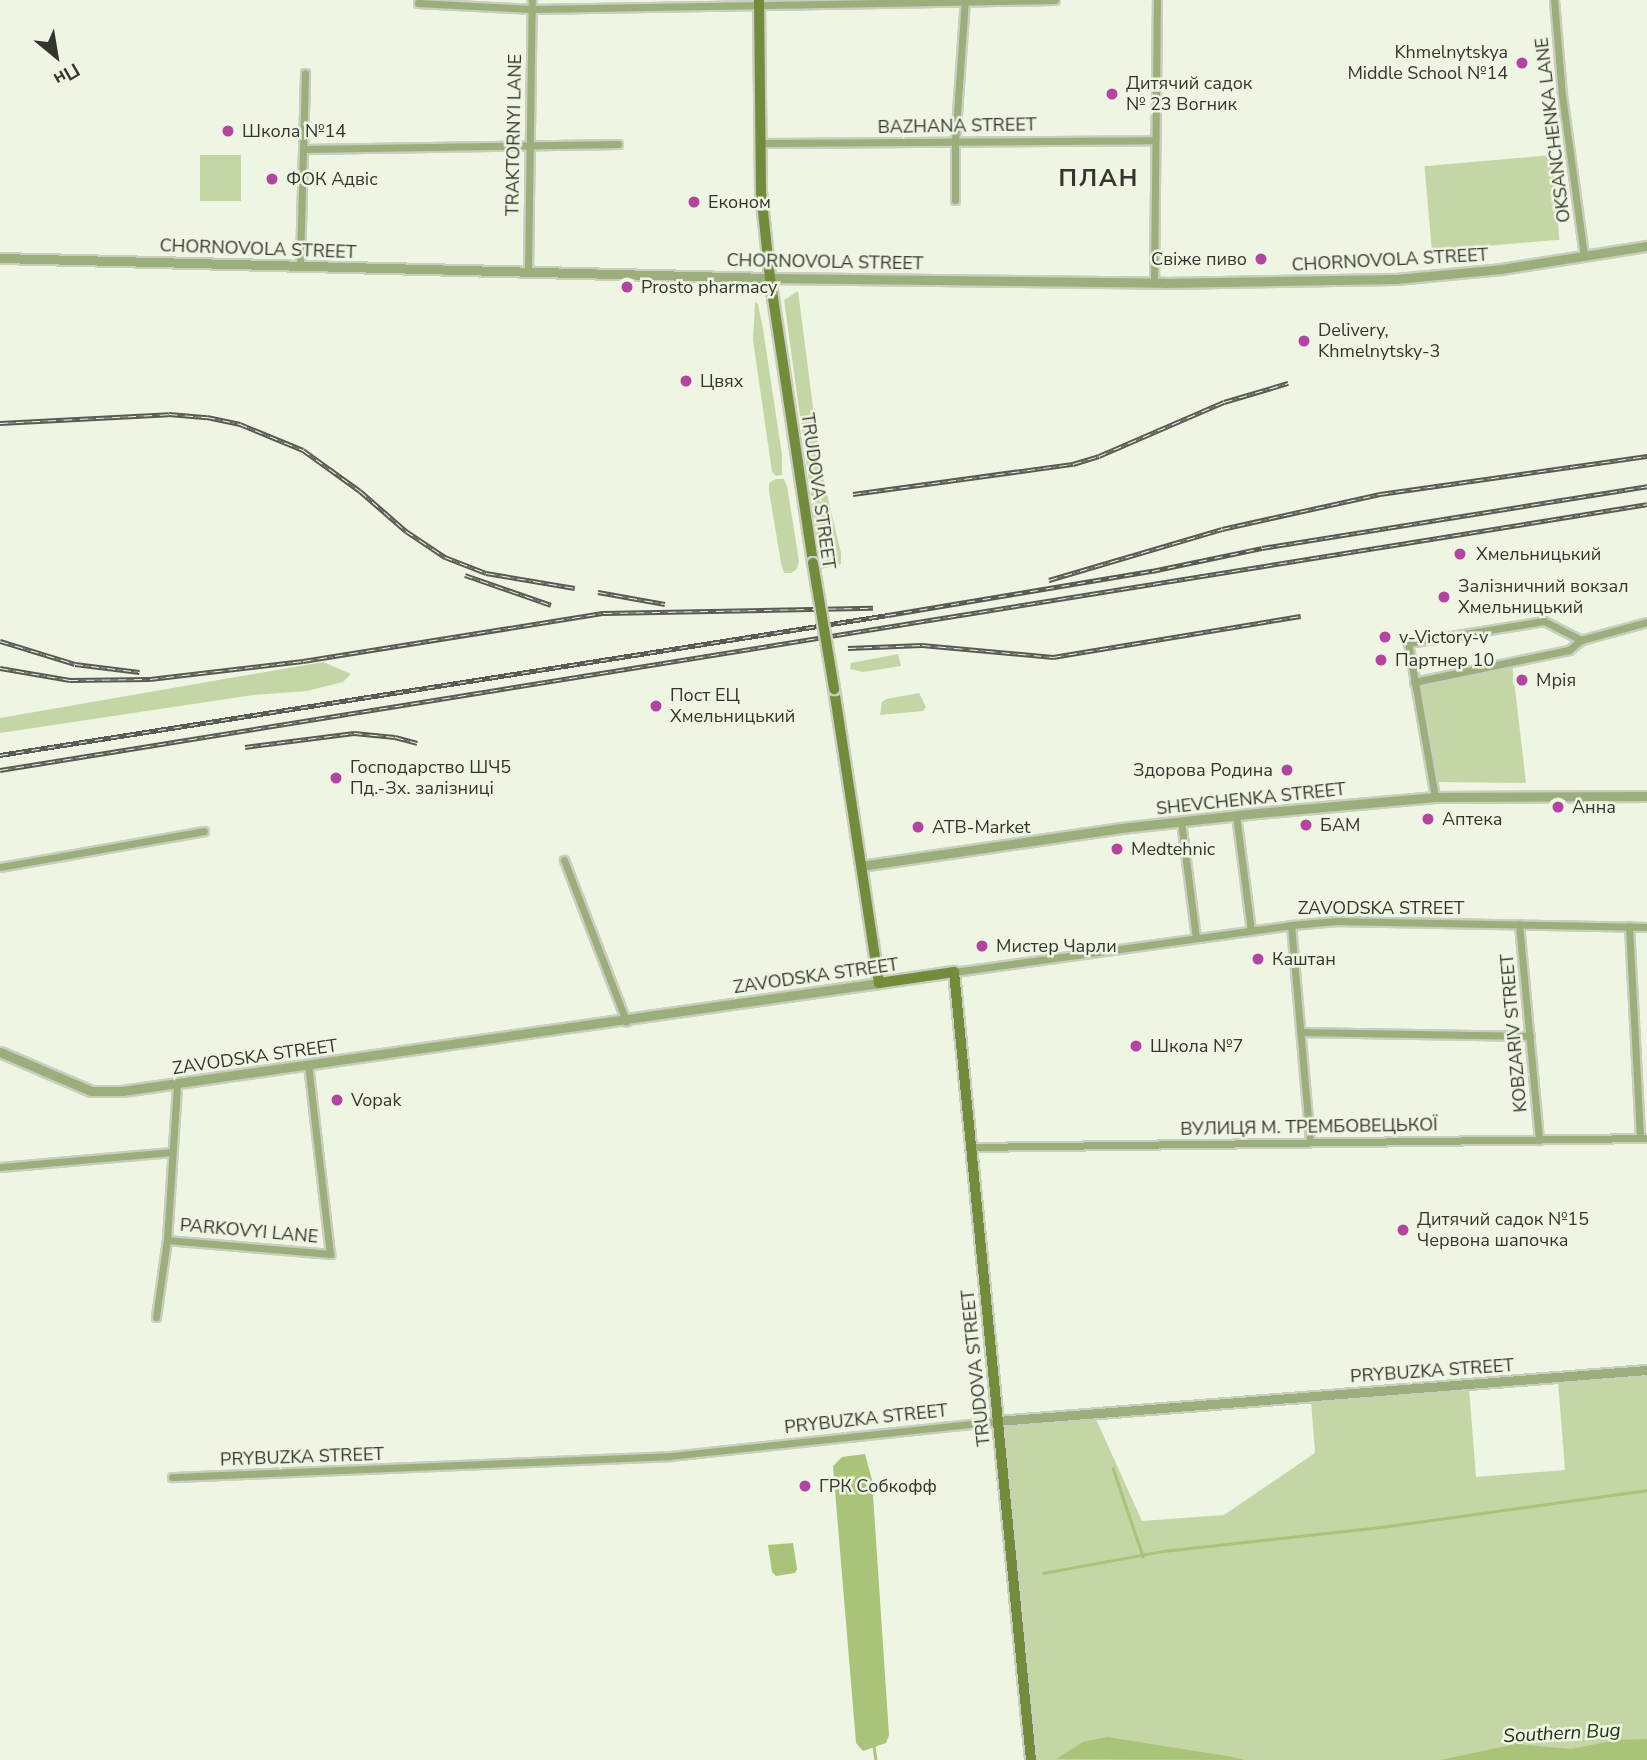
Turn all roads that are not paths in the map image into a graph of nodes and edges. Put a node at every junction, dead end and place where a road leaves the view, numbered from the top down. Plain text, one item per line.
1 (1055, 0) edge
2 (1157, 0) edge
3 (1554, 0) edge
4 (839, 1) edge
5 (965, 1) edge
6 (759, 2) edge
7 (418, 4) dead end
8 (532, 4) edge
9 (305, 73) dead end
10 (1155, 140) junction
11 (955, 142) junction
12 (759, 143) junction
13 (528, 144) junction
14 (618, 144) dead end
15 (304, 149) junction
16 (955, 200) dead end
17 (1647, 246) edge
18 (1584, 256) junction
19 (0, 258) edge
20 (300, 265) junction
21 (528, 272) junction
22 (770, 278) junction
23 (1154, 283) junction
24 (1647, 622) edge
25 (1581, 640) junction
26 (1414, 681) junction
27 (1647, 796) edge
28 (1435, 797) junction
29 (1236, 815) junction
30 (1181, 821) junction
31 (204, 831) dead end
32 (564, 860) dead end
33 (861, 866) junction
34 (0, 867) edge
35 (1520, 924) junction
36 (1291, 925) junction
37 (1629, 926) junction
38 (1647, 927) edge
39 (1251, 930) junction
40 (1196, 938) junction
41 (954, 972) junction
42 (880, 983) junction
43 (626, 1021) junction
44 (1301, 1032) junction
45 (1530, 1036) junction
46 (0, 1052) edge
47 (308, 1065) junction
48 (177, 1084) junction
49 (1643, 1138) edge
50 (1539, 1140) junction
51 (1310, 1142) junction
52 (971, 1147) junction
53 (172, 1152) junction
54 (0, 1167) edge
55 (167, 1240) junction
56 (156, 1317) dead end
57 (1647, 1370) edge
58 (997, 1421) junction
59 (172, 1478) dead end
60 (1031, 1760) edge

1 - 5 street
2 - 10 street
3 - 18 street, OKSANCHENKA LANE
4 - 5 street
4 - 6 street
5 - 11 street
6 - 8 street
6 - 12 main road, TRUDOVA STREET
7 - 8 street
8 - 13 street, TRAKTORNYI LANE
9 - 15 street
10 - 11 street, BAZHANA STREET
10 - 23 street
11 - 12 street, BAZHANA STREET
11 - 16 street
12 - 22 main road, TRUDOVA STREET
13 - 14 street
13 - 15 street
13 - 21 street, TRAKTORNYI LANE
15 - 20 street
17 - 18 street, CHORNOVOLA STREET
18 - 23 street, CHORNOVOLA STREET
19 - 20 street, CHORNOVOLA STREET
20 - 21 street, CHORNOVOLA STREET
21 - 22 street, CHORNOVOLA STREET
22 - 23 street, CHORNOVOLA STREET
22 - 33 main road, TRUDOVA STREET, bridge
24 - 25 street
25 - 26 street
25 - 26 street
26 - 28 street
27 - 28 street, SHEVCHENKA STREET
28 - 29 street, SHEVCHENKA STREET
29 - 30 street, SHEVCHENKA STREET
29 - 39 street
30 - 33 street, SHEVCHENKA STREET
30 - 40 street
31 - 34 street
32 - 43 street
33 - 42 main road, TRUDOVA STREET
35 - 36 street, ZAVODSKA STREET
35 - 37 street, ZAVODSKA STREET
35 - 45 street, KOBZARIV STREET
36 - 39 street, ZAVODSKA STREET
36 - 44 street
37 - 38 street, ZAVODSKA STREET
37 - 49 street
39 - 40 street, ZAVODSKA STREET
40 - 41 street, ZAVODSKA STREET
41 - 42 main road, ZAVODSKA STREET
41 - 52 main road, TRUDOVA STREET
42 - 43 street, ZAVODSKA STREET
43 - 47 street, ZAVODSKA STREET
44 - 45 street
44 - 51 street
45 - 50 street, KOBZARIV STREET
46 - 48 street, ZAVODSKA STREET
47 - 48 street, ZAVODSKA STREET
47 - 55 street, PARKOVYI LANE
48 - 53 street
49 - 50 street, ВУЛИЦЯ М. ТРЕМБОВЕЦЬКОЇ
50 - 51 street, ВУЛИЦЯ М. ТРЕМБОВЕЦЬКОЇ
51 - 52 street, ВУЛИЦЯ М. ТРЕМБОВЕЦЬКОЇ
52 - 58 main road, TRUDOVA STREET
53 - 54 street
53 - 55 street
55 - 56 street
57 - 58 street, PRYBUZKA STREET
58 - 59 street, PRYBUZKA STREET
58 - 60 main road, TRUDOVA STREET

